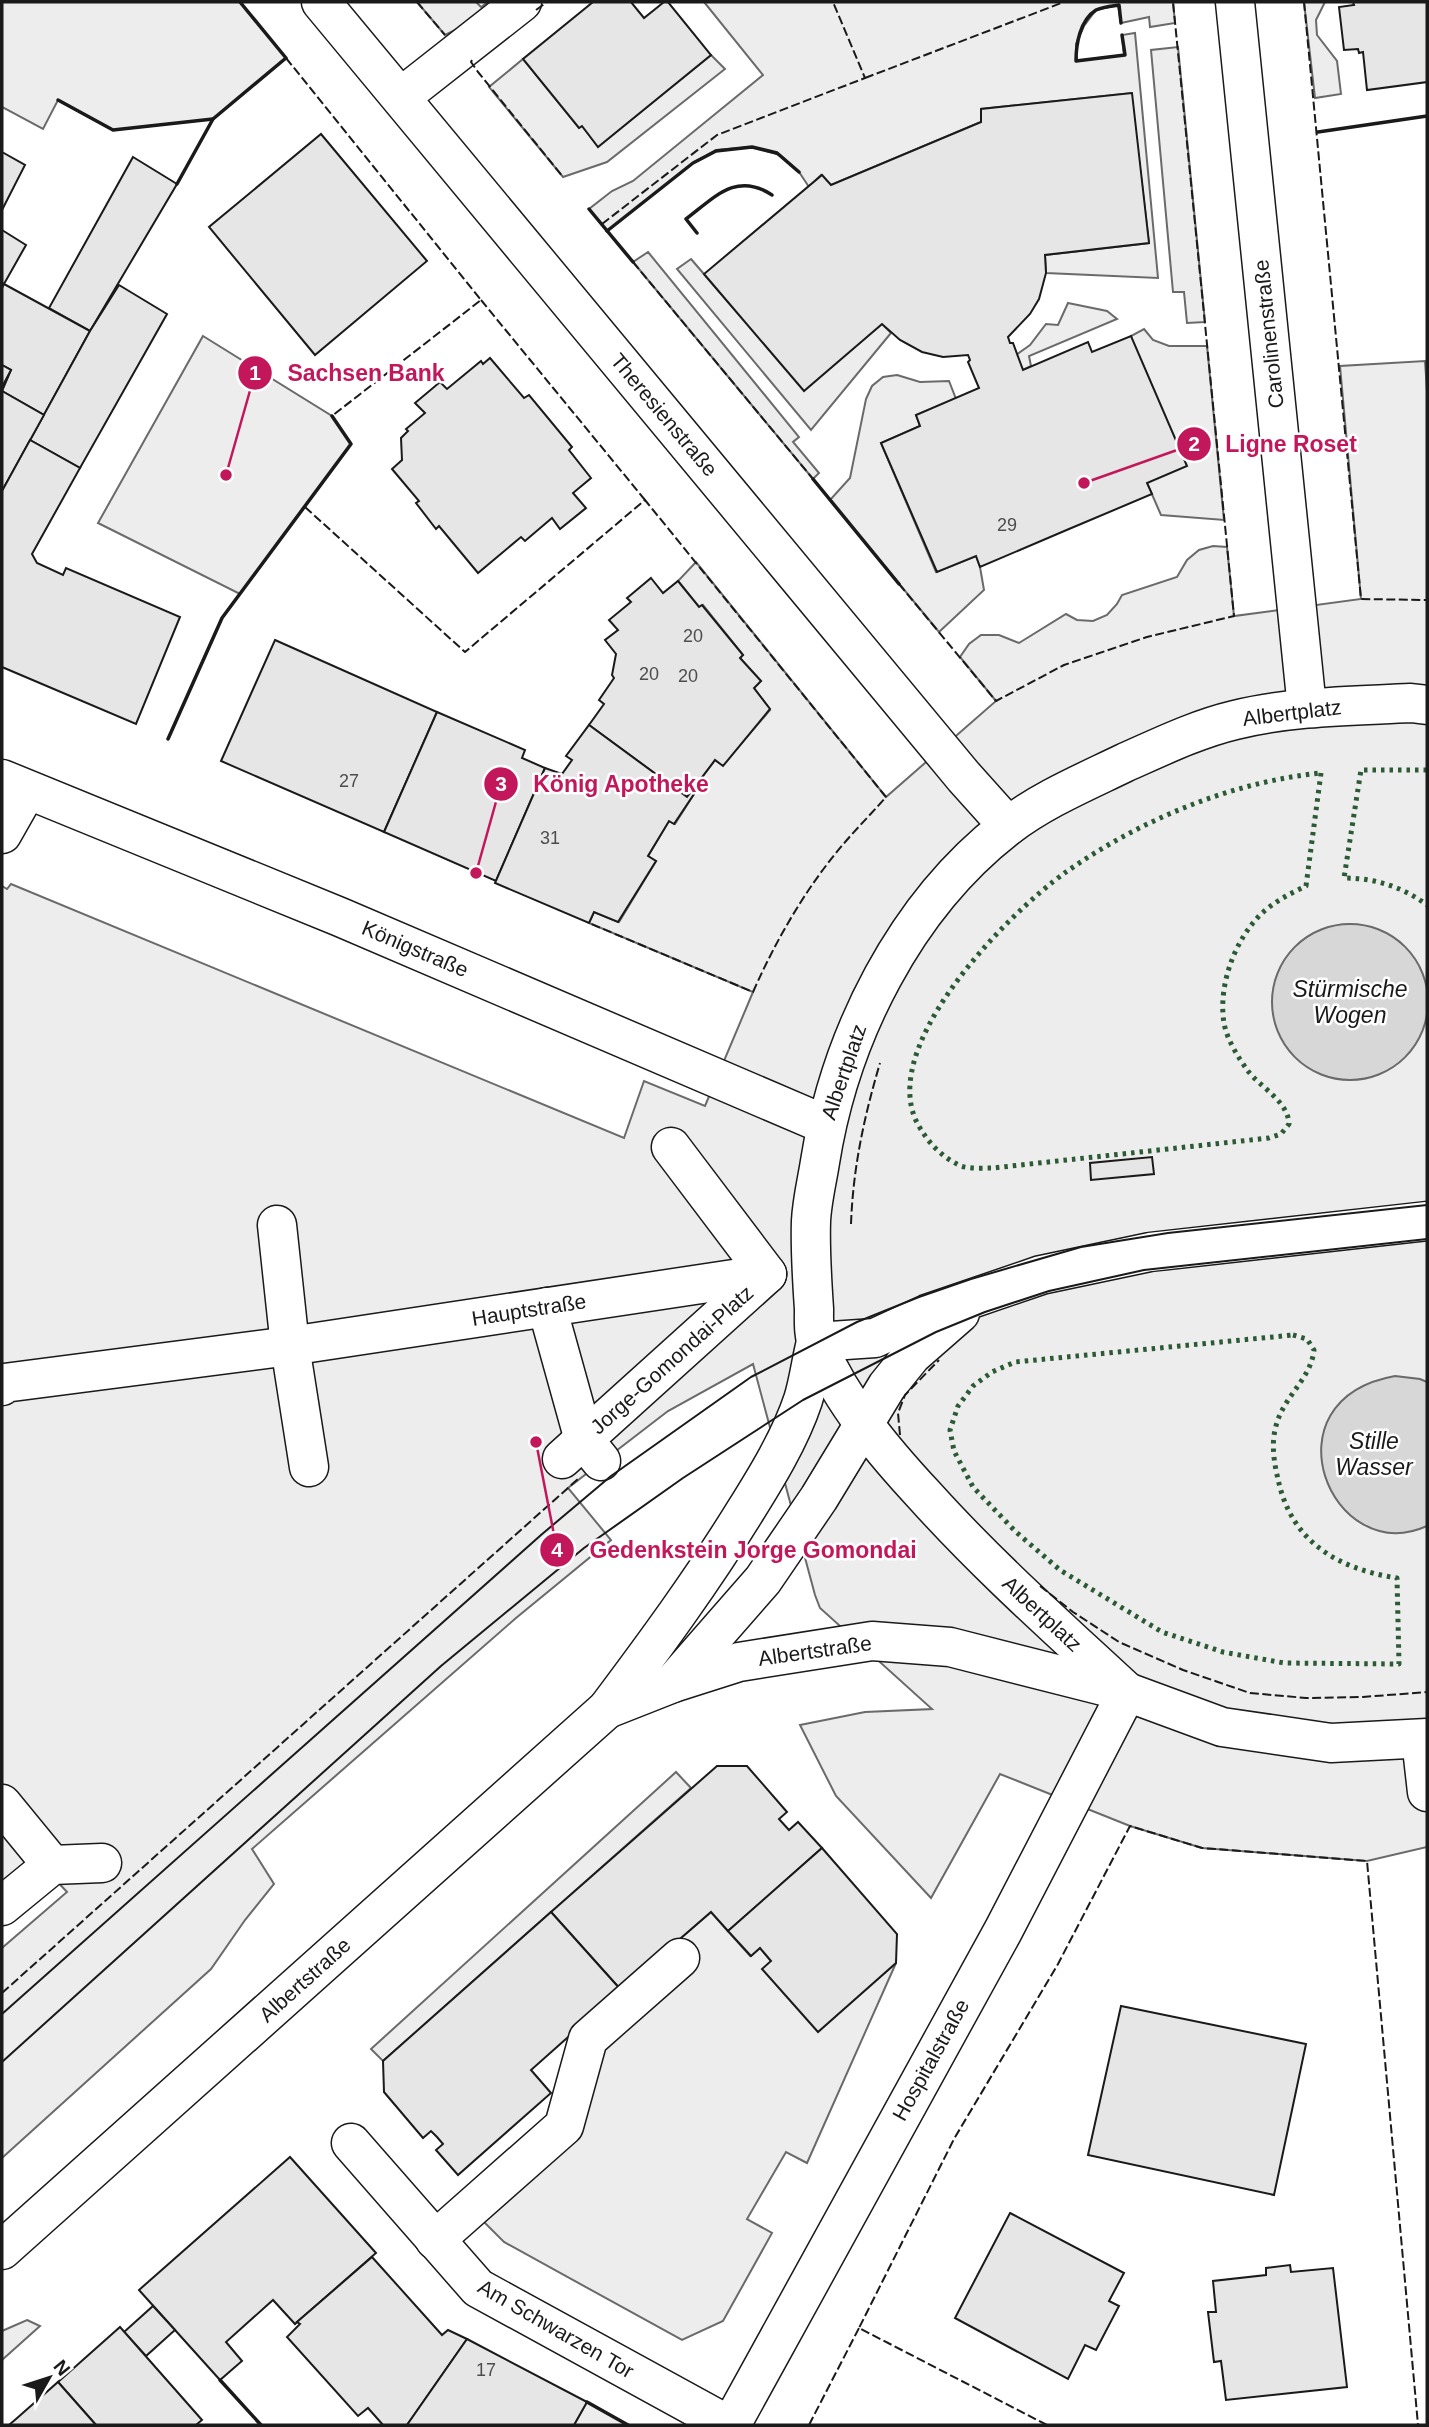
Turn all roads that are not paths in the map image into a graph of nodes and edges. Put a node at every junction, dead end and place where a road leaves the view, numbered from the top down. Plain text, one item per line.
1 (321, 2) edge
2 (522, 2) edge
3 (1235, 2) edge
4 (401, 97) junction
5 (1427, 705) edge
6 (1307, 708) junction
7 (15, 785) edge
8 (1008, 826) junction
9 (2, 834) edge
10 (826, 1125) junction
11 (671, 1147) dead end
12 (1427, 1222) edge
13 (277, 1224) dead end
14 (767, 1274) junction
15 (982, 1296) junction
16 (547, 1307) junction
17 (816, 1342) junction
18 (290, 1346) junction
19 (3, 1383) edge
20 (863, 1423) junction
21 (309, 1467) dead end
22 (1030, 1666) joint
23 (673, 1683) junction
24 (1126, 1692) junction
25 (607, 1709) junction
26 (1424, 1738) edge
27 (1427, 1792) edge
28 (2, 1804) edge
29 (102, 1863) dead end
30 (52, 1865) junction
31 (2, 1906) edge
32 (680, 1958) dead end
33 (351, 2143) dead end
34 (435, 2240) junction
35 (2, 2250) edge
36 (729, 2425) edge

1 - 4 street, Theresienstraße
2 - 4 street
3 - 6 street, Carolinenstraße
4 - 8 street, Theresienstraße
5 - 6 street, Albertplatz
6 - 8 street, Albertplatz
7 - 9 street
7 - 10 street, Königstraße
8 - 10 street, Albertplatz
10 - 17 street, Albertplatz
11 - 14 street, Jorge-Gomondai-Platz
12 - 15 street
13 - 18 street
14 - 16 street, Hauptstraße
14 - 16 street, Jorge-Gomondai-Platz
15 - 17 street
15 - 20 street
16 - 18 street, Hauptstraße
17 - 20 street, Albertplatz
17 - 25 street, Albertstraße
18 - 19 street, Hauptstraße
18 - 21 street
20 - 23 street
20 - 24 street, Albertplatz
22 - 23 street, Albertstraße
22 - 24 street, Albertplatz
23 - 25 street, Albertstraße
24 - 26 street, Albertplatz
24 - 36 street, Hospitalstraße
25 - 35 street, Albertstraße
26 - 27 street
28 - 30 street
29 - 30 street
30 - 31 street
32 - 34 street
33 - 34 street, Am Schwarzen Tor
34 - 36 street, Am Schwarzen Tor

